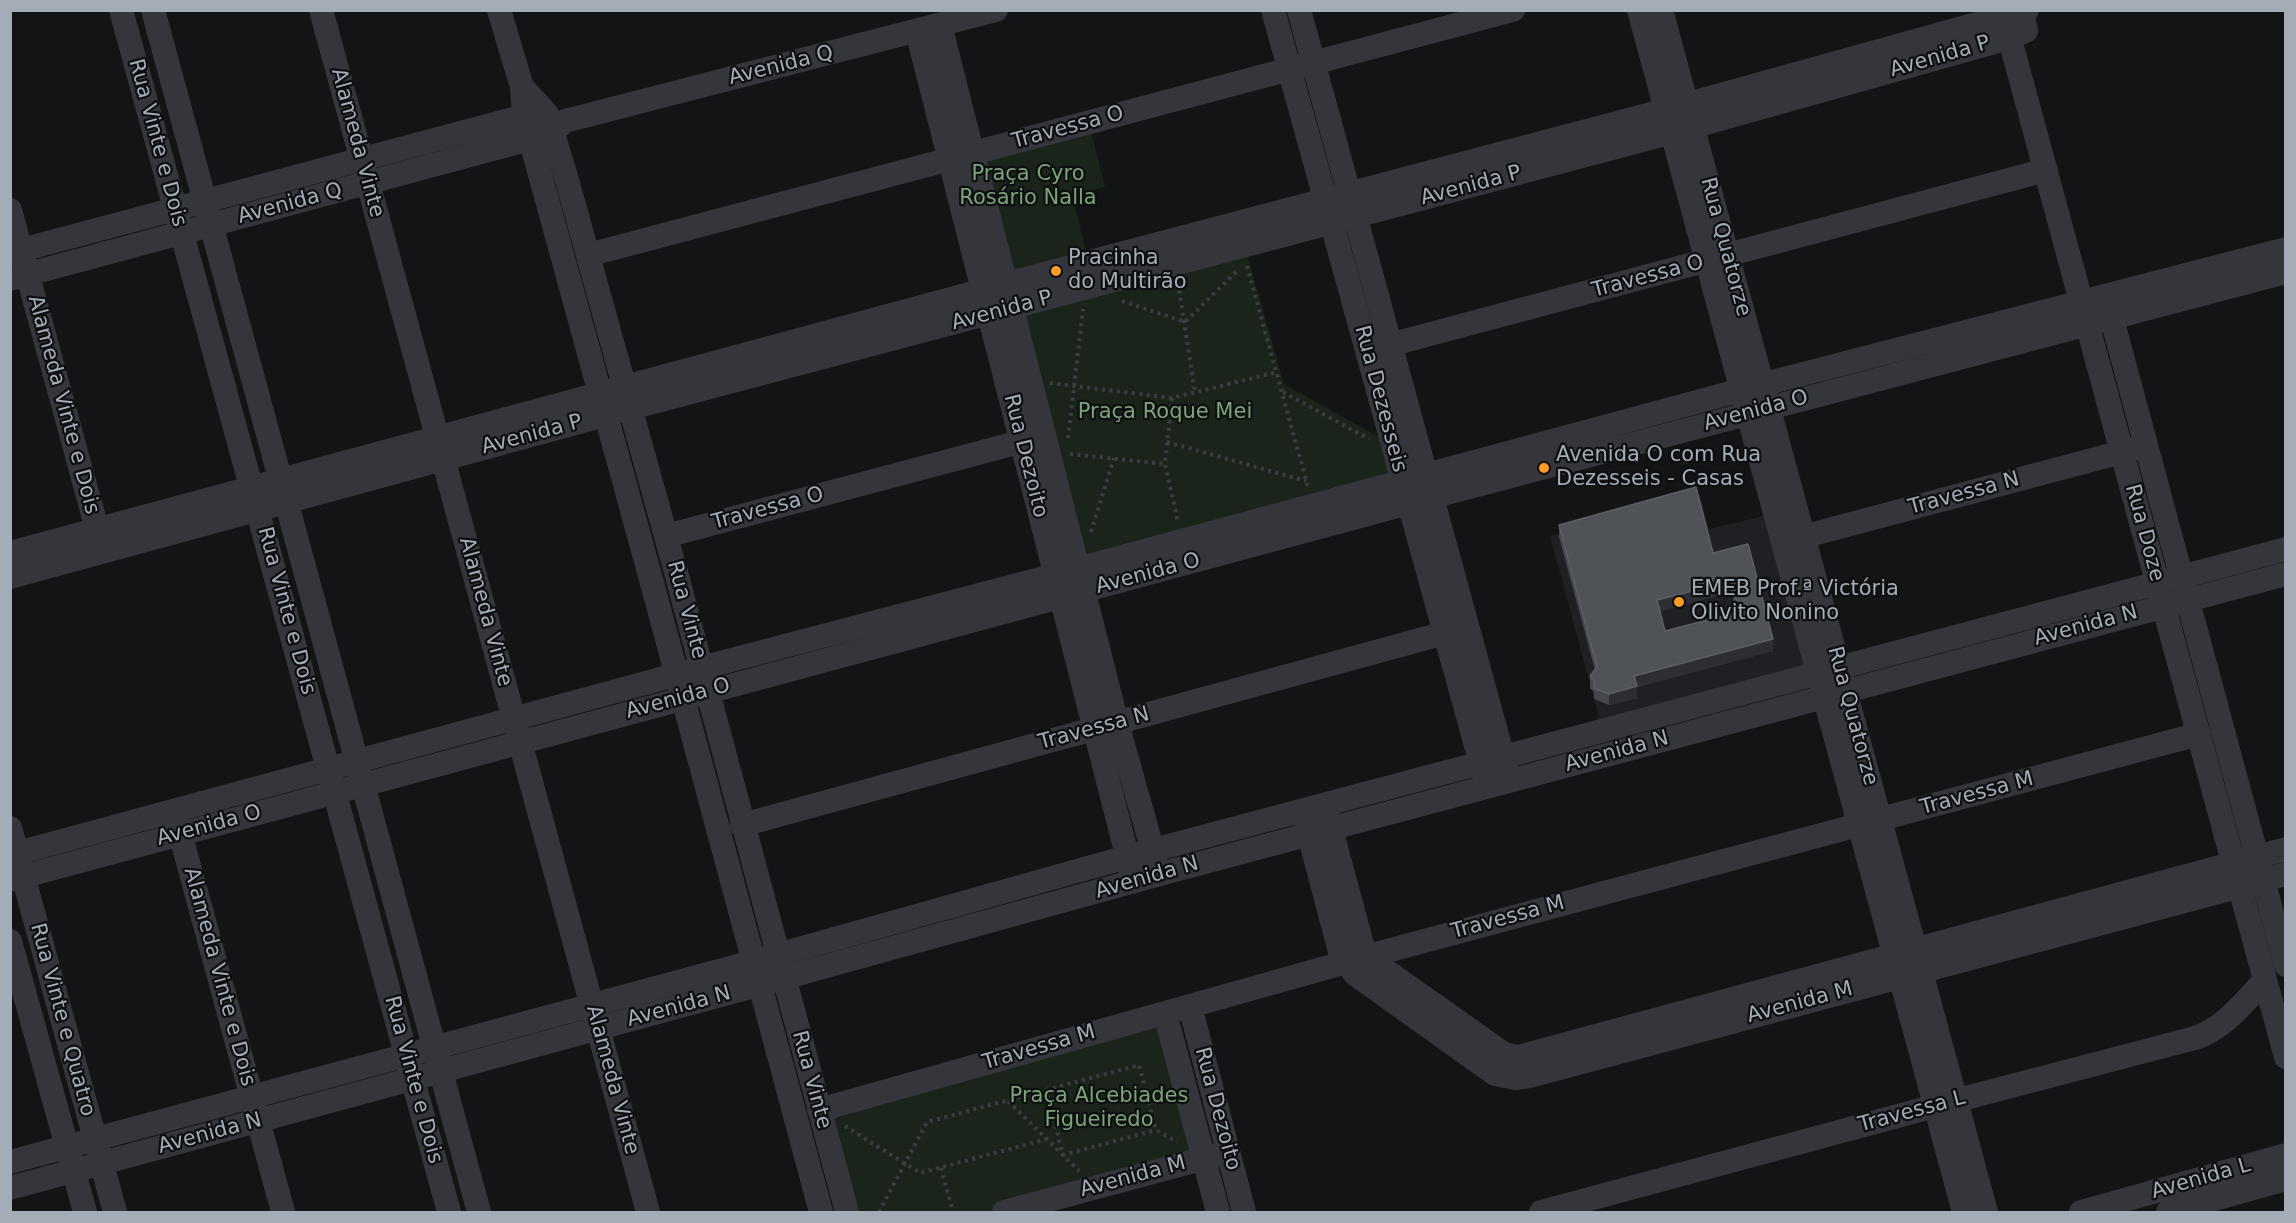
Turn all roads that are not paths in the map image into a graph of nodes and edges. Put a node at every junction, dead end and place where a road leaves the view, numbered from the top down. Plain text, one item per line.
1 (122, 10) edge
2 (153, 10) edge
3 (321, 10) edge
4 (499, 10) edge
5 (996, 10) edge
6 (1273, 10) edge
7 (1299, 10) edge
8 (1513, 10) edge
9 (1639, 10) edge
10 (1660, 10) edge
11 (2016, 18) edge
12 (929, 28) junction
13 (1313, 64) junction
14 (1290, 70) junction
15 (1679, 118) junction
16 (543, 125) junction
17 (961, 156) junction
18 (361, 158) junction
19 (2046, 170) junction
20 (368, 183) junction
21 (204, 201) junction
22 (176, 208) junction
23 (1340, 209) junction
24 (10, 210) edge
25 (211, 225) junction
26 (182, 232) junction
27 (1138, 249) junction
28 (2286, 249) edge
29 (16, 252) edge
30 (588, 255) junction
31 (1717, 259) junction
32 (1146, 272) junction
33 (2286, 272) edge
34 (19, 277) edge
35 (1006, 284) junction
36 (983, 290) junction
37 (2109, 307) junction
38 (1001, 311) junction
39 (2085, 313) junction
40 (872, 332) junction
41 (1389, 345) junction
42 (628, 397) junction
43 (1755, 399) junction
44 (603, 404) junction
45 (1021, 442) junction
46 (2146, 446) junction
47 (1053, 447) junction
48 (440, 448) junction
49 (2122, 452) junction
50 (1417, 490) junction
51 (283, 491) junction
52 (255, 499) junction
53 (97, 530) junction
54 (666, 536) junction
55 (1793, 539) junction
56 (2286, 549) edge
57 (10, 553) edge
58 (2286, 574) edge
59 (10, 577) edge
60 (2181, 577) junction
61 (1082, 580) junction
62 (1058, 586) junction
63 (2161, 594) junction
64 (2188, 600) junction
65 (1444, 633) junction
66 (701, 668) junction
67 (1828, 670) junction
68 (676, 674) junction
69 (708, 691) junction
70 (1834, 694) junction
71 (683, 698) junction
72 (514, 719) junction
73 (1118, 723) junction
74 (1094, 730) junction
75 (2199, 734) junction
76 (520, 742) junction
77 (1492, 760) junction
78 (356, 761) junction
79 (328, 769) junction
80 (1498, 783) junction
81 (363, 785) junction
82 (335, 792) junction
83 (174, 811) junction
84 (1317, 819) junction
85 (1869, 822) junction
86 (742, 825) junction
87 (10, 828) edge
88 (180, 834) junction
89 (2286, 849) edge
90 (14, 854) edge
91 (2256, 857) junction
92 (1127, 858) junction
93 (1156, 862) junction
94 (2236, 875) junction
95 (2274, 877) edge
96 (17, 878) edge
97 (1134, 882) junction
98 (10, 941) edge
99 (777, 955) junction
100 (1357, 959) junction
101 (752, 962) junction
102 (1907, 963) junction
103 (2286, 965) edge
104 (783, 978) junction
105 (2265, 980) junction
106 (759, 985) junction
107 (592, 1005) junction
108 (1190, 1006) junction
109 (1165, 1013) junction
110 (598, 1029) junction
111 (434, 1048) junction
112 (406, 1055) junction
113 (2286, 1057) edge
114 (440, 1071) junction
115 (413, 1079) junction
116 (251, 1097) junction
117 (1945, 1104) junction
118 (819, 1110) junction
119 (258, 1121) junction
120 (95, 1140) junction
121 (67, 1147) junction
122 (1228, 1152) junction
123 (2286, 1155) edge
124 (1203, 1158) junction
125 (10, 1162) edge
126 (101, 1163) junction
127 (73, 1171) junction
128 (2286, 1179) edge
129 (10, 1188) edge
130 (85, 1212) edge
131 (115, 1212) edge
132 (283, 1212) edge
133 (449, 1212) edge
134 (479, 1212) edge
135 (648, 1212) edge
136 (821, 1212) edge
137 (847, 1212) edge
138 (1004, 1212) edge
139 (1218, 1212) edge
140 (1244, 1212) edge
141 (1541, 1212) edge
142 (1964, 1212) edge
143 (1986, 1212) edge
144 (2081, 1212) edge
145 (2168, 1212) edge

1 - 22 street, Rua Vinte e Dois
2 - 21 street, Rua Vinte e Dois
3 - 18 street, Alameda Vinte
4 - 16 street, Rua Vinte
5 - 12 street, Avenida Q
6 - 14 street, Rua Dezesseis
7 - 13 street, Rua Dezesseis
8 - 13 street, Travessa O
9 - 15 street, Rua Quatorze
10 - 15 street, Rua Quatorze
11 - 15 street, Avenida P
11 - 19 street, Rua Doze
12 - 16 street, Avenida Q
12 - 17 street, Rua Dezoito
13 - 14 street, Travessa O
13 - 23 street, Rua Dezesseis
14 - 17 street, Travessa O
14 - 23 street, Rua Dezesseis
15 - 23 street, Avenida P
15 - 31 street, Rua Quatorze
16 - 18 street, Avenida Q
16 - 20 street, Avenida Q
16 - 30 street, Rua Vinte
16 - 44 street, Rua Vinte
17 - 30 street, Travessa O
17 - 35 street, Rua Dezoito
17 - 36 street, Rua Dezoito
18 - 20 street, Alameda Vinte
18 - 21 street, Avenida Q
19 - 31 street, Travessa O
19 - 39 street, Rua Doze
20 - 25 street, Avenida Q
20 - 48 street, Alameda Vinte
21 - 22 street, Avenida Q
21 - 25 street, Rua Vinte e Dois
22 - 26 street, Rua Vinte e Dois
22 - 29 street, Avenida Q
23 - 27 street, Avenida P
23 - 32 street, Avenida P
23 - 41 street, Rua Dezesseis
23 - 50 street, Rua Dezesseis
24 - 29 street, Alameda Vinte e Dois
25 - 26 street, Avenida Q
25 - 51 street, Rua Vinte e Dois
26 - 34 street, Avenida Q
26 - 52 street, Rua Vinte e Dois
27 - 32 street
27 - 35 street, Avenida P
28 - 37 street, Avenida O
29 - 34 street, Alameda Vinte e Dois
30 - 42 street, Rua Vinte
31 - 41 street, Travessa O
31 - 43 street, Rua Quatorze
32 - 38 street, Avenida P
33 - 37 street, Avenida O
34 - 53 street, Alameda Vinte e Dois
35 - 36 street, Avenida P
35 - 38 street, Rua Dezoito
36 - 38 street, Rua Dezoito
36 - 40 street, Avenida P
37 - 39 street, Avenida O
37 - 46 street, Rua Doze
38 - 40 street, Avenida P
38 - 45 street, Rua Dezoito
38 - 47 street, Rua Dezoito
39 - 43 street, Avenida O
39 - 49 street, Rua Doze
40 - 42 street, Avenida P
41 - 50 street, Rua Dezesseis
42 - 44 street, Avenida P
42 - 54 street, Rua Vinte
43 - 50 street, Avenida O
43 - 55 street, Rua Quatorze
44 - 48 street, Avenida P
44 - 68 street, Rua Vinte
45 - 47 street, Travessa O
45 - 54 street, Travessa O
45 - 62 street, Rua Dezoito
46 - 49 street, Travessa N
46 - 60 street, Rua Doze
47 - 61 street, Rua Dezoito
48 - 51 street, Avenida P
48 - 72 street, Alameda Vinte
49 - 55 street, Travessa N
49 - 63 street, Rua Doze
50 - 61 street, Avenida O
50 - 61 street, Avenida O
50 - 65 street, Rua Dezesseis
50 - 77 street, Rua Dezesseis
51 - 52 street, Avenida P
51 - 78 street, Rua Vinte e Dois
52 - 53 street, Avenida P
52 - 59 street, Avenida P
52 - 79 street, Rua Vinte e Dois
53 - 57 street, Avenida P
54 - 66 street, Rua Vinte
55 - 67 street, Rua Quatorze
56 - 60 street, Avenida N
58 - 64 street, Avenida N
60 - 63 street, Avenida N
60 - 64 street, Rua Doze
61 - 62 street, Avenida O
61 - 73 street, Rua Dezoito
62 - 66 street, Avenida O
62 - 69 street, Avenida O
62 - 74 street, Rua Dezoito
63 - 64 street, Avenida N
63 - 67 street, Avenida N
63 - 70 street, Avenida N
63 - 75 street, Rua Doze
64 - 91 street, Rua Doze
65 - 73 street, Travessa N
65 - 77 street, Rua Dezesseis
66 - 68 street, Avenida O
66 - 69 street, Rua Vinte
67 - 70 street, Rua Quatorze
67 - 77 street, Avenida N
68 - 71 street, Rua Vinte
68 - 72 street, Avenida O
69 - 71 street, Avenida O
69 - 86 street, Rua Vinte
70 - 80 street, Avenida N
70 - 85 street, Rua Quatorze
71 - 76 street, Avenida O
71 - 101 street, Rua Vinte
72 - 76 street, Alameda Vinte
72 - 78 street, Avenida O
73 - 74 street, Travessa N
73 - 93 street, Rua Dezoito
74 - 86 street, Travessa N
74 - 92 street, Rua Dezoito
75 - 85 street, Travessa M
75 - 94 street, Rua Doze
76 - 81 street, Avenida O
76 - 107 street, Alameda Vinte
77 - 80 street, Rua Dezesseis
77 - 84 street, Avenida N
78 - 79 street, Avenida O
78 - 81 street, Rua Vinte e Dois
79 - 82 street, Rua Vinte e Dois
79 - 83 street, Avenida O
80 - 84 street, Avenida N
81 - 82 street, Avenida O
81 - 111 street, Rua Vinte e Dois
82 - 88 street, Avenida O
82 - 112 street, Rua Vinte e Dois
83 - 88 street, Alameda Vinte e Dois
83 - 90 street, Avenida O
84 - 93 street, Avenida N
84 - 100 street
85 - 100 street, Travessa M
85 - 102 street, Rua Quatorze
86 - 99 street, Rua Vinte
87 - 90 street, Rua Vinte e Quatro
88 - 96 street, Avenida O
88 - 116 street, Alameda Vinte e Dois
89 - 91 street, Avenida M
90 - 96 street, Rua Vinte e Quatro
91 - 94 street, Avenida M
91 - 95 street, Rua Doze
92 - 93 street, Avenida N
92 - 97 street, Rua Dezoito
92 - 99 street, Avenida N
93 - 97 street, Avenida N
94 - 95 street, Avenida M
94 - 102 street, Avenida M
94 - 105 street, Rua Doze
95 - 103 street, Rua Doze
96 - 120 street, Rua Vinte e Quatro
97 - 104 street, Avenida N
98 - 121 street, Rua Vinte e Quatro
99 - 101 street, Avenida N
99 - 104 street, Rua Vinte
100 - 102 street, Avenida M
100 - 108 street, Travessa M
101 - 106 street, Rua Vinte
101 - 107 street, Avenida N
102 - 117 street, Rua Quatorze
104 - 106 street, Avenida N
104 - 118 street, Rua Vinte
105 - 113 street, Rua Doze
105 - 117 street, Travessa L
106 - 110 street, Avenida N
106 - 136 street, Rua Vinte
107 - 110 street, Alameda Vinte
107 - 111 street, Avenida N
108 - 109 street, Travessa M
108 - 122 street, Rua Dezoito
109 - 118 street, Travessa M
109 - 124 street, Rua Dezoito
110 - 114 street, Avenida N
110 - 135 street, Alameda Vinte
111 - 112 street, Avenida N
111 - 114 street, Rua Vinte e Dois
112 - 115 street, Rua Vinte e Dois
112 - 116 street, Avenida N
114 - 115 street, Avenida N
114 - 134 street, Rua Vinte e Dois
115 - 119 street, Avenida N
115 - 133 street, Rua Vinte e Dois
116 - 119 street, Alameda Vinte e Dois
116 - 120 street, Avenida N
117 - 141 street, Travessa L
117 - 142 street, Rua Quatorze
117 - 143 street, Rua Quatorze
118 - 137 street, Rua Vinte
119 - 126 street, Avenida N
119 - 132 street, Alameda Vinte e Dois
120 - 121 street, Avenida N
120 - 126 street, Rua Vinte e Quatro
121 - 125 street, Avenida N
121 - 127 street, Rua Vinte e Quatro
122 - 124 street, Avenida M
122 - 140 street, Rua Dezoito
123 - 144 street, Avenida L
124 - 138 street, Avenida M
124 - 139 street, Rua Dezoito
126 - 127 street, Avenida N
126 - 131 street, Rua Vinte e Quatro
127 - 129 street, Avenida N
127 - 130 street, Rua Vinte e Quatro
128 - 145 street, Avenida L

